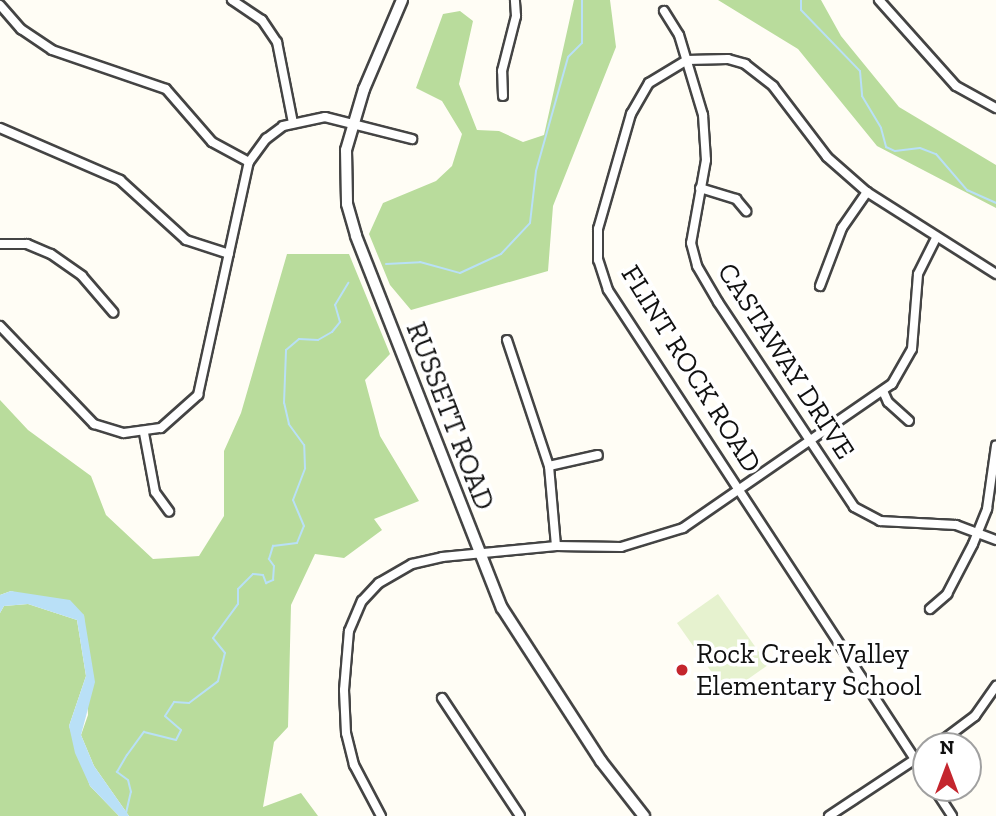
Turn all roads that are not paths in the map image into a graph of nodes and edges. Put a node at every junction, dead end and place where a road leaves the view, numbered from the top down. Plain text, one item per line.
1 (232, 0) edge
2 (402, 0) edge
3 (515, 0) edge
4 (879, 0) edge
5 (0, 5) edge
6 (664, 11) dead end
7 (687, 60) junction
8 (503, 96) dead end
9 (996, 108) edge
10 (293, 123) junction
11 (351, 125) junction
12 (0, 128) edge
13 (412, 139) dead end
14 (249, 162) junction
15 (700, 188) junction
16 (867, 192) junction
17 (746, 212) dead end
18 (936, 238) junction
19 (0, 244) edge
20 (229, 254) junction
21 (996, 274) edge
22 (820, 286) dead end
23 (113, 312) dead end
24 (0, 326) edge
25 (507, 340) dead end
26 (883, 391) junction
27 (909, 421) dead end
28 (144, 433) junction
29 (810, 442) junction
30 (996, 446) edge
31 (598, 454) dead end
32 (550, 466) junction
33 (739, 491) junction
34 (169, 511) dead end
35 (977, 531) junction
36 (996, 540) edge
37 (555, 546) junction
38 (478, 551) junction
39 (930, 609) dead end
40 (996, 686) edge
41 (442, 698) dead end
42 (954, 732) edge
43 (912, 755) edge
44 (912, 762) edge
45 (381, 816) edge
46 (520, 816) edge
47 (644, 816) edge
48 (829, 816) edge

1 - 10 street
2 - 11 street, RUSSETT ROAD
3 - 8 street
4 - 9 street
5 - 14 street
6 - 7 street, CASTAWAY DRIVE
7 - 15 street, CASTAWAY DRIVE
7 - 16 street, FLINT ROCK ROAD
7 - 33 street, FLINT ROCK ROAD
10 - 11 street
10 - 14 street
11 - 13 street
11 - 38 street, RUSSETT ROAD
12 - 20 street
14 - 20 street
15 - 17 street
15 - 29 street, CASTAWAY DRIVE
16 - 18 street, FLINT ROCK ROAD
16 - 22 street
18 - 21 street, FLINT ROCK ROAD
18 - 26 street
19 - 23 street
20 - 28 street
24 - 28 street
25 - 32 street
26 - 27 street
26 - 29 street
28 - 34 street
29 - 33 street
29 - 35 street, CASTAWAY DRIVE
30 - 35 street
31 - 32 street
32 - 37 street
33 - 37 street
33 - 43 street, FLINT ROCK ROAD
35 - 36 street, CASTAWAY DRIVE
35 - 39 street
37 - 38 street
38 - 45 street
38 - 47 street, RUSSETT ROAD
40 - 42 street
41 - 46 street
44 - 48 street

